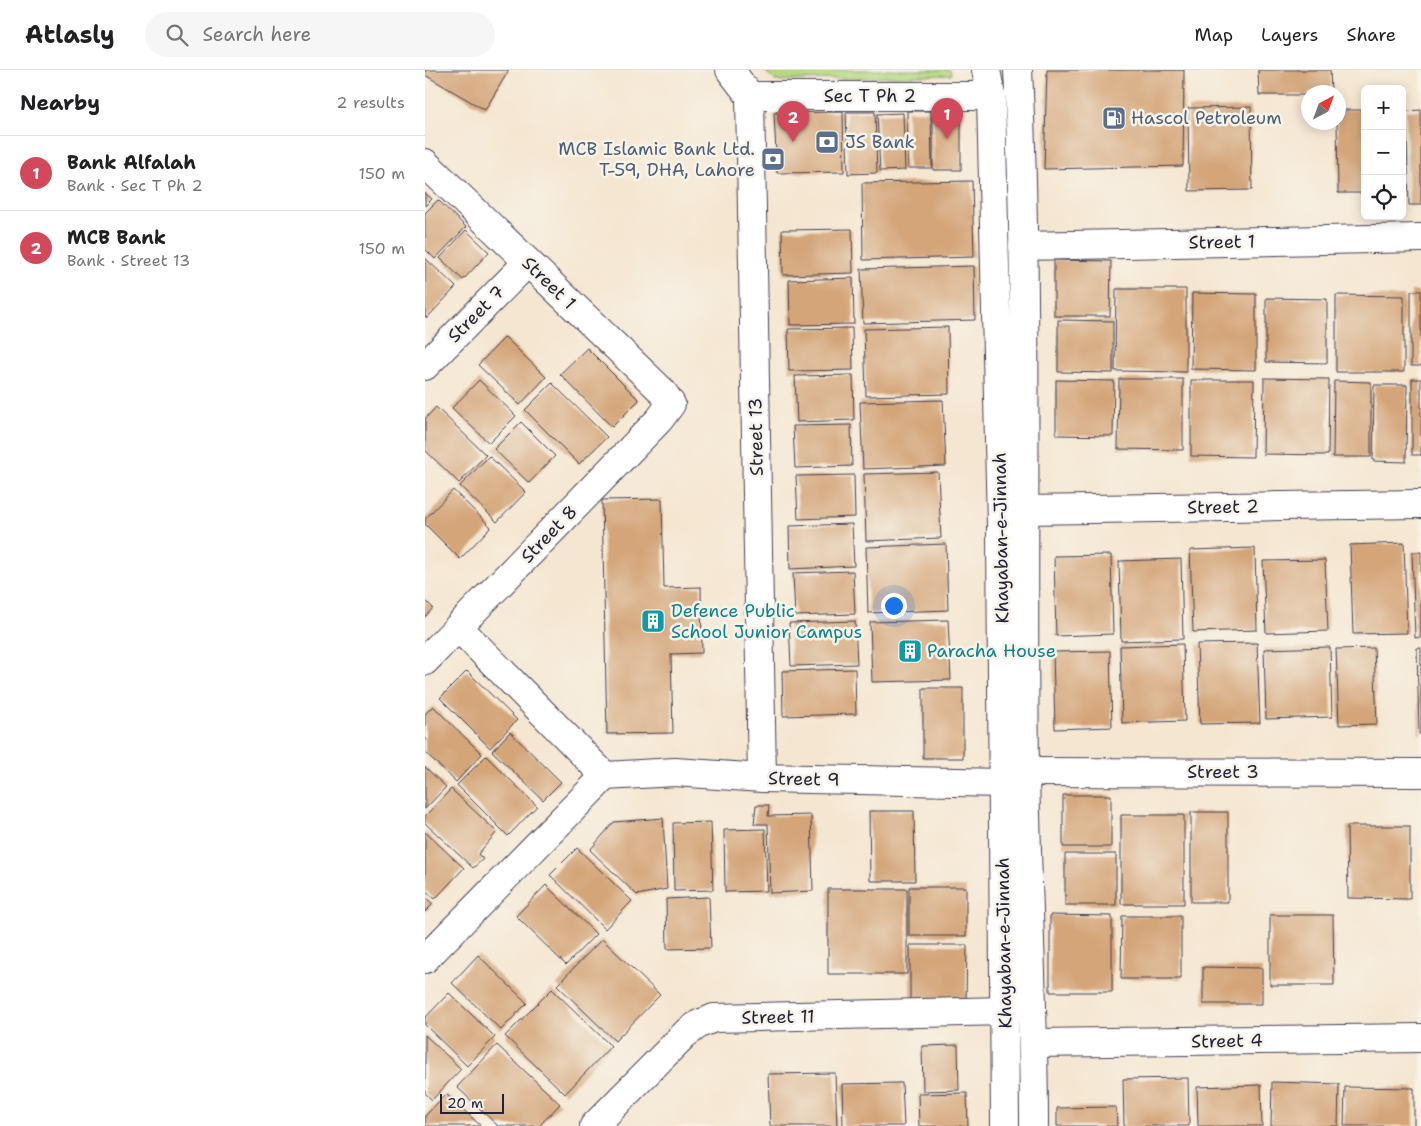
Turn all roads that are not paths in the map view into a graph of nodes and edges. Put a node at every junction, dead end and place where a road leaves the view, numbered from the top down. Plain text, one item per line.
1 (730, 70) edge
2 (1018, 70) edge
3 (989, 83) edge
4 (750, 96) junction
5 (425, 163) edge
6 (1421, 238) edge
7 (1023, 246) junction
8 (528, 262) junction
9 (425, 366) edge
10 (671, 404) joint
11 (1421, 504) edge
12 (1024, 510) junction
13 (459, 628) junction
14 (425, 661) edge
15 (1421, 773) edge
16 (605, 776) junction
17 (762, 778) junction
18 (1014, 778) junction
19 (425, 960) edge
20 (1005, 1011) junction
21 (1421, 1038) edge
22 (1034, 1043) junction
23 (594, 1126) edge
24 (1005, 1126) edge
25 (1034, 1126) edge

1 - 4 street
2 - 7 street, Khayaban-e-Jinnah
3 - 4 street, Sec T Ph 2
3 - 18 street, Khayaban-e-Jinnah
4 - 17 street, Street 13
5 - 8 street, Street 1
6 - 7 street, Street 1
7 - 12 street, Khayaban-e-Jinnah
8 - 9 street, Street 7
8 - 10 street, Street 1
10 - 13 street, Street 8
11 - 12 street, Street 2
12 - 18 street, Khayaban-e-Jinnah
13 - 14 street, Street 8
13 - 16 street
15 - 18 street, Street 3
16 - 17 street, Street 9
16 - 19 street
17 - 18 street, Street 9
18 - 20 street, Khayaban-e-Jinnah
18 - 22 street, Khayaban-e-Jinnah
20 - 23 street, Street 11
20 - 24 street, Khayaban-e-Jinnah
21 - 22 street, Street 4
22 - 25 street, Khayaban-e-Jinnah

